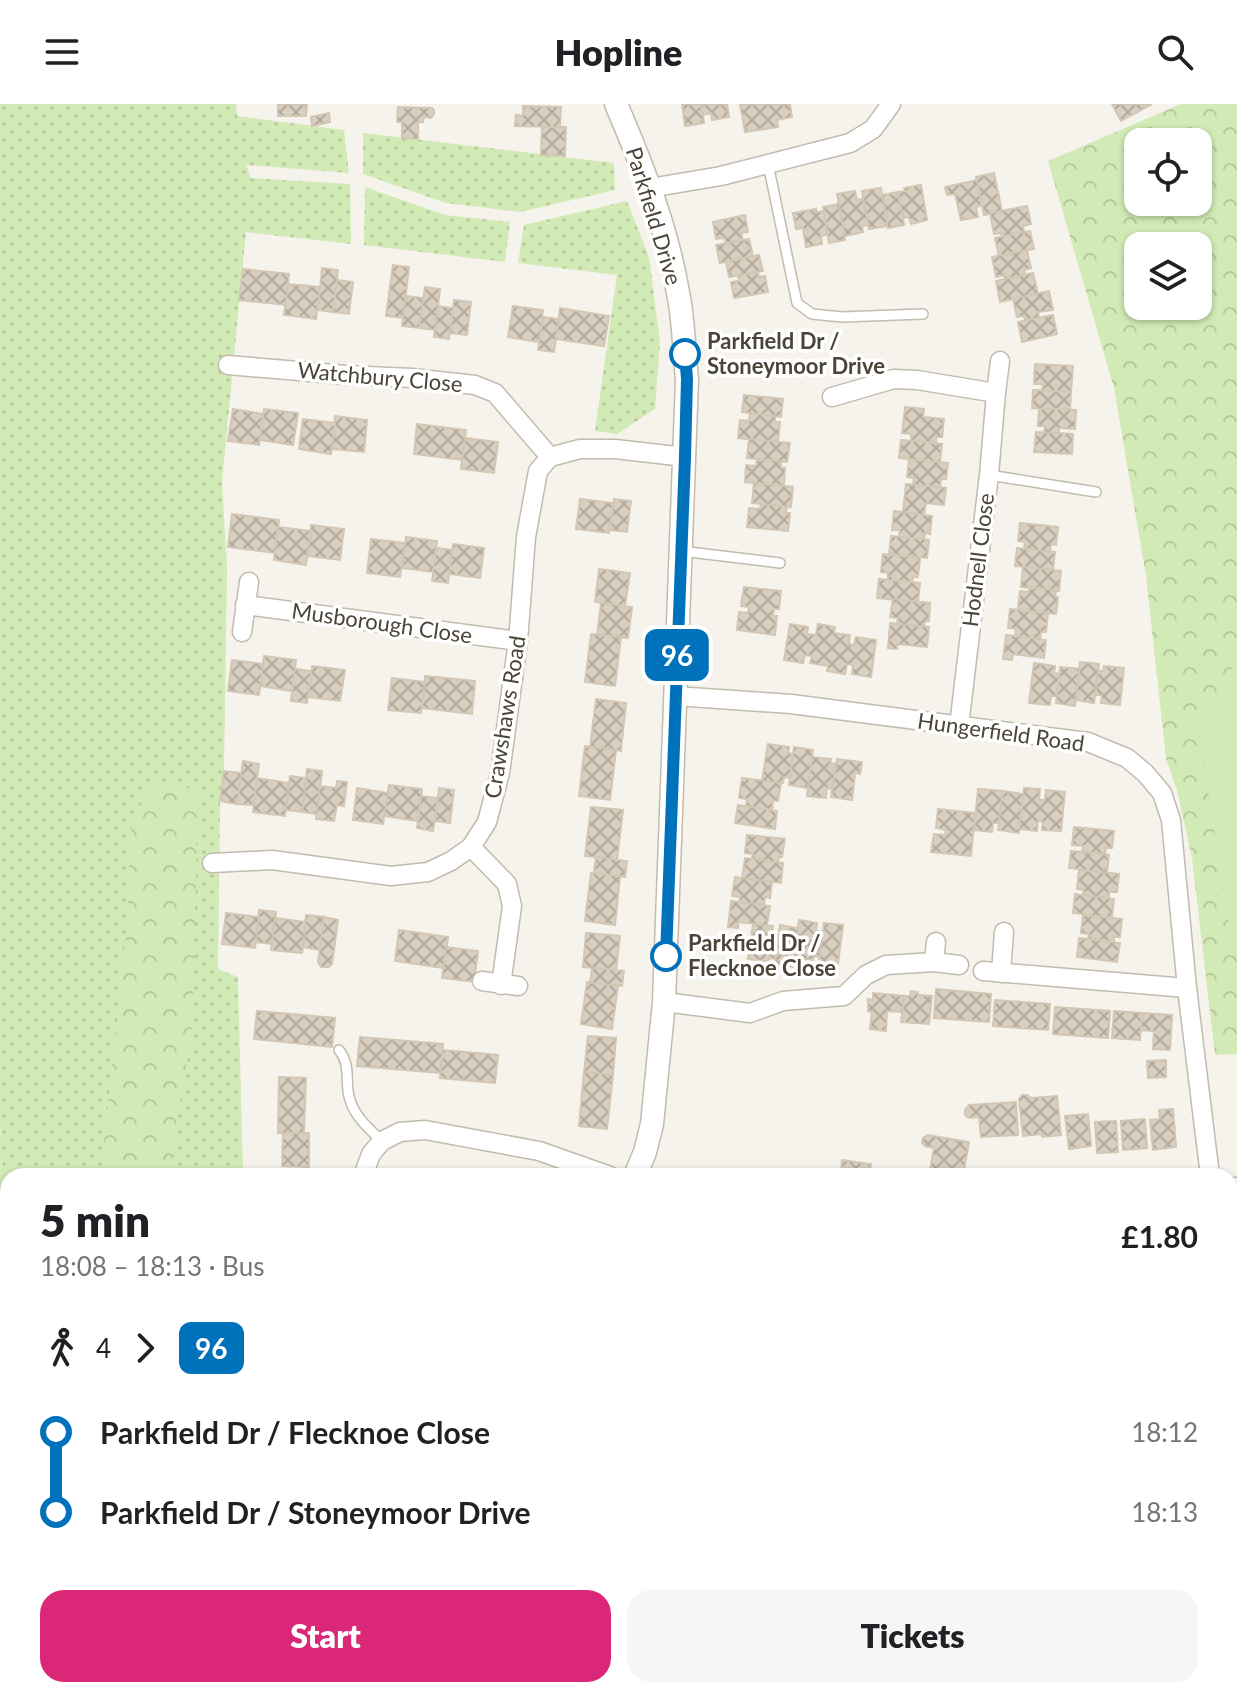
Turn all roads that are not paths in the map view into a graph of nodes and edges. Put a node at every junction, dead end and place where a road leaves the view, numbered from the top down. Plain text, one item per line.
1 (616, 104) edge
2 (891, 104) edge
3 (768, 164) junction
4 (650, 188) junction
5 (923, 314) dead end
6 (1000, 361) dead end
7 (228, 365) dead end
8 (996, 393) junction
9 (832, 397) dead end
10 (550, 457) junction
11 (685, 457) junction
12 (989, 475) junction
13 (1096, 492) dead end
14 (681, 551) junction
15 (780, 563) dead end
16 (249, 582) dead end
17 (245, 605) junction
18 (242, 632) dead end
19 (518, 641) junction
20 (675, 696) junction
21 (959, 726) junction
22 (471, 847) junction
23 (212, 863) dead end
24 (1004, 932) dead end
25 (936, 942) dead end
26 (934, 962) junction
27 (959, 965) dead end
28 (482, 981) dead end
29 (1187, 988) junction
30 (664, 1002) junction
31 (339, 1050) dead end
32 (382, 1141) junction
33 (366, 1168) edge
34 (587, 1168) edge
35 (638, 1168) edge
36 (1209, 1168) edge

1 - 4 street, Parkfield Drive
2 - 3 street
3 - 4 street
3 - 5 lane
4 - 11 street, Parkfield Drive
6 - 8 street, Hodnell Close
7 - 10 street, Watchbury Close
8 - 9 street
8 - 12 street, Hodnell Close
10 - 11 street
10 - 19 street, Crawshaws Road
11 - 14 street, Parkfield Drive
12 - 13 lane
12 - 21 street, Hodnell Close
14 - 15 lane
14 - 20 street, Parkfield Drive
16 - 17 street
17 - 18 street
17 - 19 street, Musborough Close
19 - 22 street, Crawshaws Road
20 - 21 street, Hungerfield Road
20 - 30 street, Parkfield Drive
21 - 29 street, Hungerfield Road
22 - 23 street
22 - 28 street
24 - 29 street
25 - 26 street
26 - 27 street
26 - 30 street
29 - 36 street, Hungerfield Road
30 - 35 street, Parkfield Drive
31 - 32 lane
32 - 33 street
32 - 34 street

